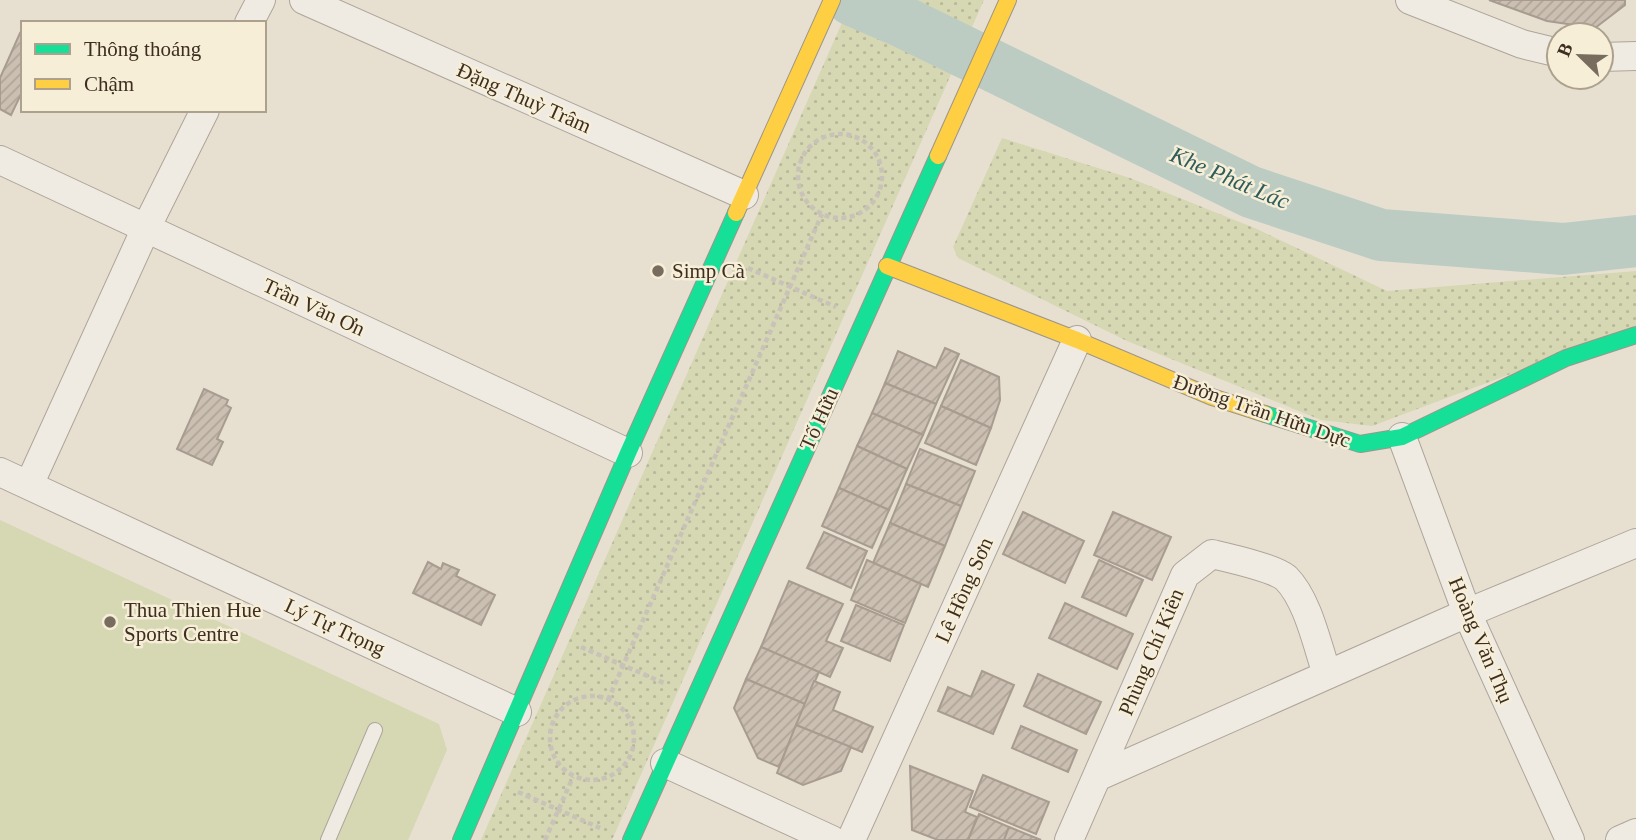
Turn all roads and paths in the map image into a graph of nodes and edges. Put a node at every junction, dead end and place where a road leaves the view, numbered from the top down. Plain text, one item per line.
1 (261, 0) edge
2 (304, 0) edge
3 (832, 0) edge
4 (1008, 0) edge
5 (1410, 0) edge
6 (250, 21) edge
7 (1545, 50) edge
8 (1636, 56) edge
9 (1615, 57) edge
10 (204, 112) edge
11 (0, 160) edge
12 (744, 195) junction
13 (822, 214) junction
14 (146, 228) junction
15 (738, 264) dead end
16 (887, 266) junction
17 (790, 287) junction
18 (845, 311) dead end
19 (1636, 335) edge
20 (1077, 340) junction
21 (1402, 437) junction
22 (628, 453) junction
23 (0, 472) edge
24 (29, 485) junction
25 (1636, 543) edge
26 (1466, 613) junction
27 (574, 644) dead end
28 (623, 666) junction
29 (1327, 674) junction
30 (678, 690) dead end
31 (608, 700) junction
32 (517, 712) junction
33 (375, 730) dead end
34 (665, 763) junction
35 (1099, 776) junction
36 (573, 777) junction
37 (508, 788) dead end
38 (559, 810) junction
39 (611, 832) dead end
40 (1636, 833) edge
41 (328, 840) edge
42 (461, 840) edge
43 (545, 840) edge
44 (631, 840) edge
45 (832, 840) edge
46 (851, 840) edge
47 (1069, 840) edge
48 (1570, 840) edge
49 (1620, 840) edge

1 - 6 street
2 - 12 street, Đặng Thuỳ Trâm
3 - 12 main road
4 - 16 main road, Tố Hữu
5 - 7 street
8 - 9 street
10 - 14 street
11 - 14 street, Trần Văn Ơn
12 - 22 main road
13 - 13 path
13 - 17 path
14 - 22 street, Trần Văn Ơn
14 - 24 street
15 - 17 path
16 - 20 main road, Đường Trần Hữu Dực
16 - 34 main road, Tố Hữu
17 - 18 path
17 - 28 path
19 - 21 main road, Đường Trần Hữu Dực
20 - 21 main road, Đường Trần Hữu Dực
20 - 46 street, Lê Hồng Sơn
21 - 26 street, Hoàng Văn Thụ
22 - 32 main road
23 - 24 street, Lý Tự Trọng
24 - 32 street, Lý Tự Trọng
25 - 26 street
26 - 29 street
26 - 48 street, Hoàng Văn Thụ
27 - 28 path
28 - 30 path
28 - 31 path
29 - 35 street
29 - 35 street, Phùng Chí Kiên
31 - 36 path
31 - 36 path
32 - 42 main road
33 - 41 lane
34 - 44 main road, Tố Hữu
34 - 45 street
35 - 47 street, Phùng Chí Kiên
36 - 38 path
37 - 38 path
38 - 39 path
38 - 43 path
40 - 49 street

